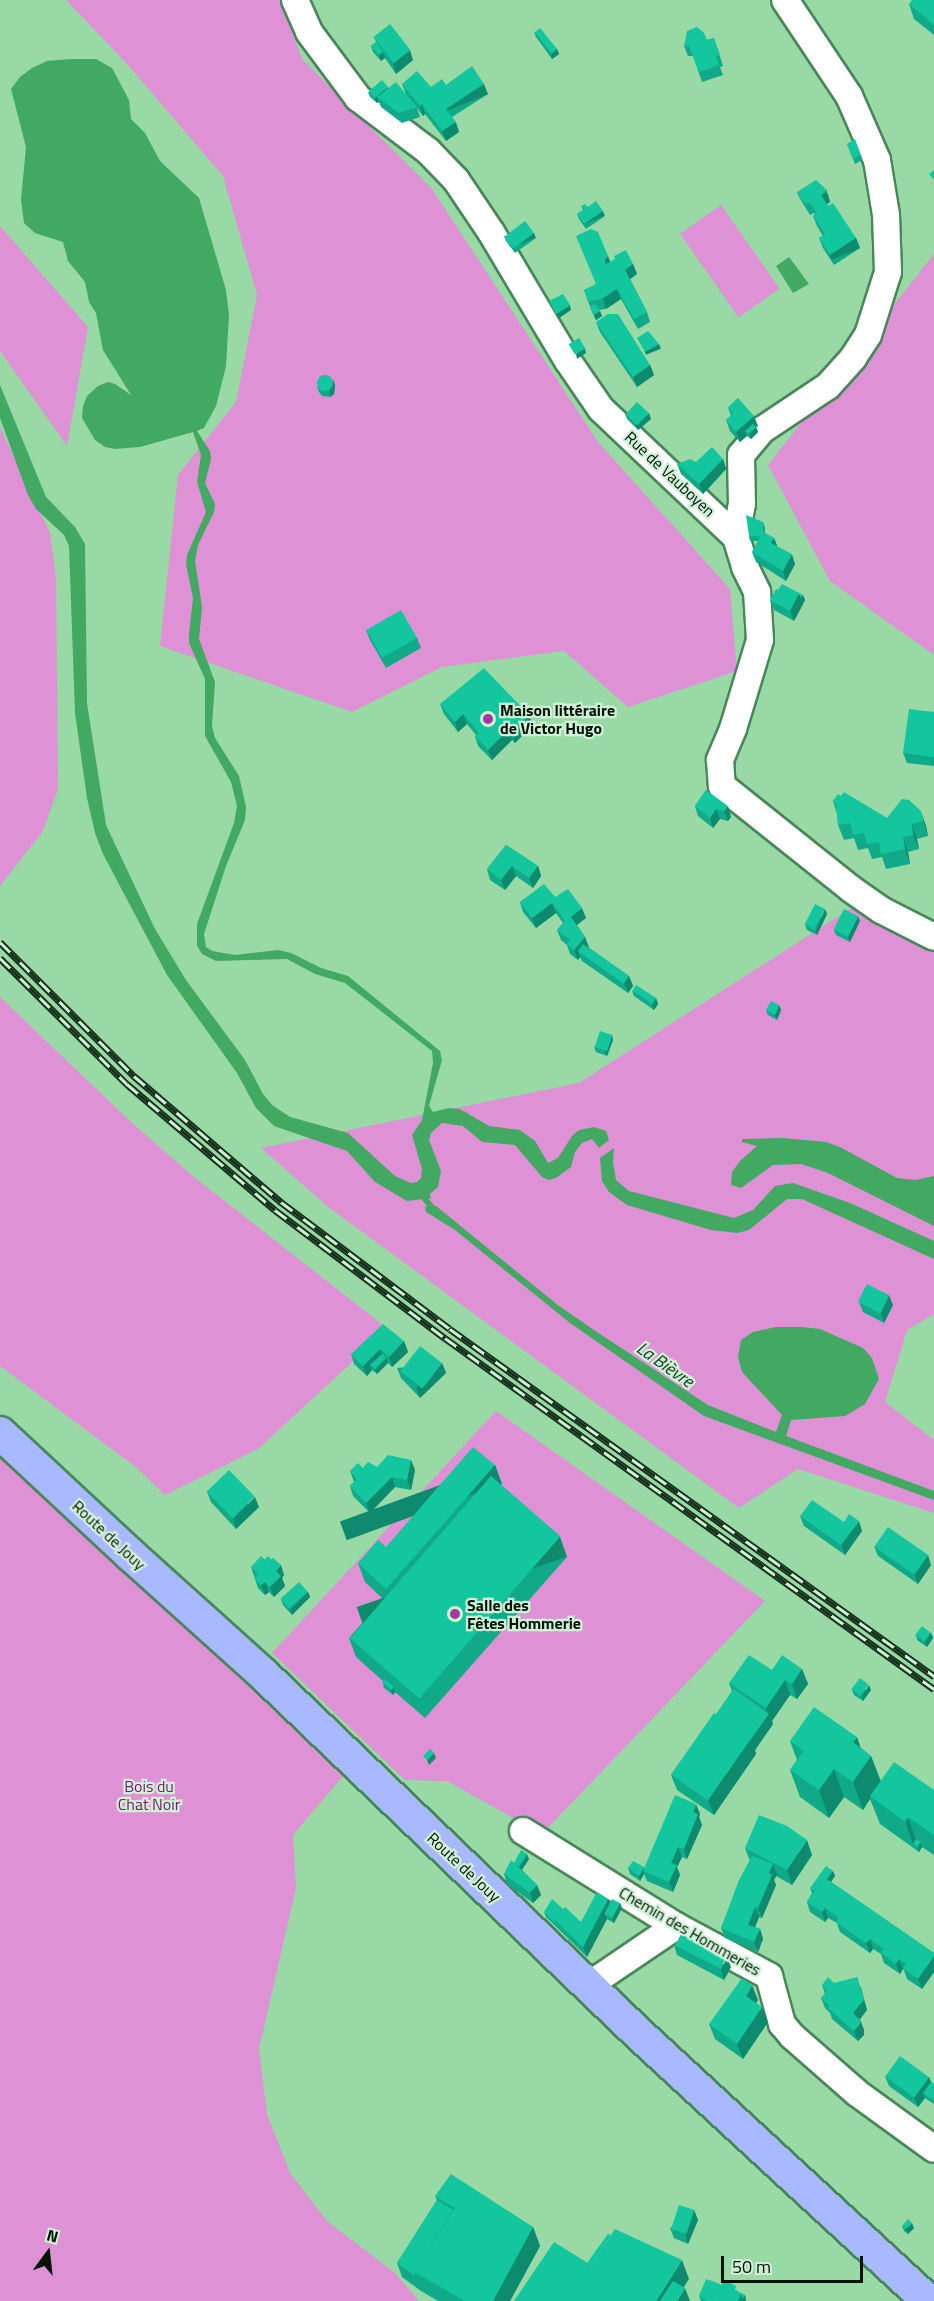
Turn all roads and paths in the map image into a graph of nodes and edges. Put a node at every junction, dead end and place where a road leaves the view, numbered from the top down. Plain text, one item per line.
1 (295, 0) edge
2 (784, 0) edge
3 (736, 537) junction
4 (934, 937) edge
5 (0, 1433) edge
6 (523, 1831) dead end
7 (676, 1926) junction
8 (589, 1986) junction
9 (934, 2149) edge
10 (928, 2301) edge

1 - 3 street, Rue de Vauboyen
2 - 3 street
3 - 4 street, Rue de Vauboyen
5 - 8 main road, Route de Jouy
6 - 7 street, Chemin des Hommeries
7 - 8 street
7 - 9 street, Chemin des Hommeries
8 - 10 main road, Route de Jouy

